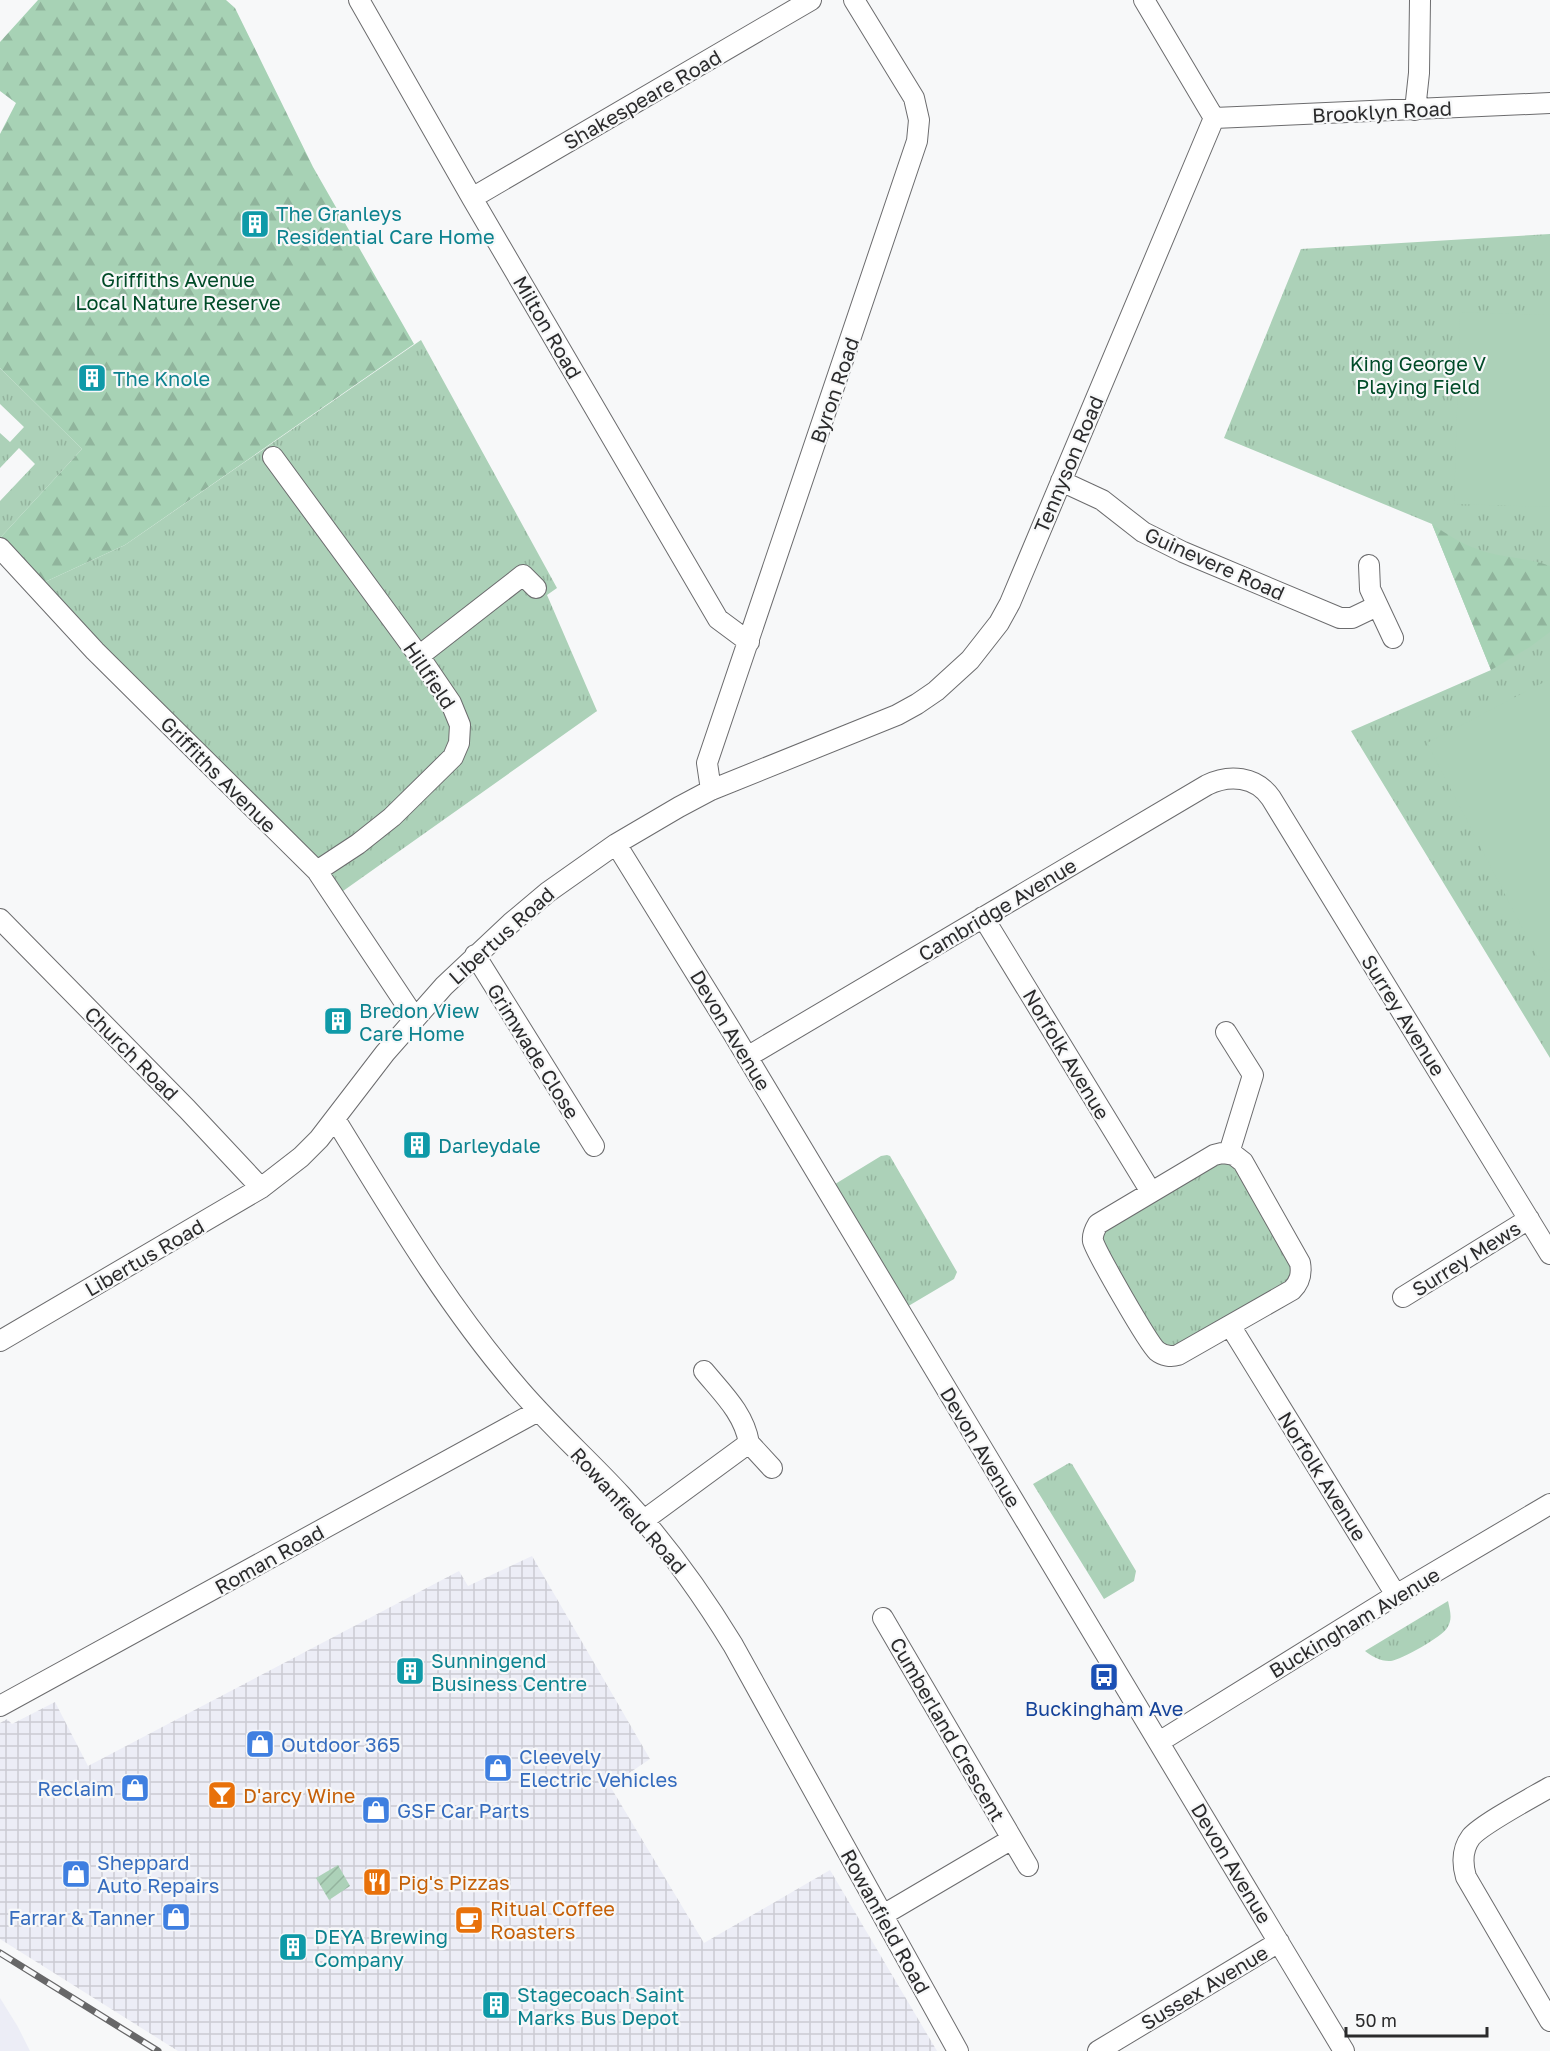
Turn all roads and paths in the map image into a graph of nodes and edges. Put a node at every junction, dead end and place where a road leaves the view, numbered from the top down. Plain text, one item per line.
1 (359, 0) edge
2 (811, 0) edge
3 (854, 0) edge
4 (1144, 0) edge
5 (1419, 0) edge
6 (1550, 103) edge
7 (1415, 110) junction
8 (1214, 118) junction
9 (472, 198) junction
10 (273, 457) dead end
11 (1061, 481) junction
12 (1, 551) edge
13 (1369, 565) dead end
14 (536, 588) dead end
15 (1377, 606) junction
16 (1393, 638) dead end
17 (749, 642) junction
18 (419, 656) junction
19 (1252, 782) joint
20 (711, 790) junction
21 (616, 844) junction
22 (318, 871) junction
23 (983, 917) junction
24 (0, 920) edge
25 (475, 955) junction
26 (415, 1018) junction
27 (1226, 1032) dead end
28 (747, 1057) junction
29 (335, 1119) junction
30 (594, 1146) dead end
31 (1229, 1153) junction
32 (261, 1188) junction
33 (1150, 1192) junction
34 (1529, 1219) junction
35 (1550, 1254) edge
36 (1403, 1297) dead end
37 (1231, 1327) junction
38 (0, 1341) edge
39 (704, 1371) dead end
40 (538, 1411) junction
41 (749, 1443) junction
42 (772, 1468) dead end
43 (1550, 1504) edge
44 (644, 1520) junction
45 (1396, 1595) junction
46 (883, 1618) dead end
47 (0, 1707) edge
48 (1159, 1742) junction
49 (1550, 1787) edge
50 (1012, 1839) junction
51 (1028, 1866) dead end
52 (883, 1915) junction
53 (1279, 1942) junction
54 (1550, 2021) edge
55 (958, 2051) edge
56 (1098, 2051) edge
57 (1344, 2051) edge

1 - 9 street, Milton Road
2 - 9 street, Shakespeare Road
3 - 17 street, Byron Road
4 - 8 street
5 - 7 street
6 - 7 street, Brooklyn Road
7 - 8 street, Brooklyn Road
8 - 11 street, Tennyson Road
9 - 17 street, Milton Road
10 - 18 street, Hillfield
11 - 15 street, Guinevere Road
11 - 20 street, Tennyson Road
12 - 22 street, Griffiths Avenue
13 - 15 street
14 - 18 street
15 - 16 street
17 - 20 street, Byron Road
18 - 22 street, Hillfield
19 - 23 street, Cambridge Avenue
19 - 34 street, Surrey Avenue
20 - 21 street, Libertus Road
21 - 25 street, Libertus Road
21 - 28 street, Devon Avenue
22 - 26 street, Griffiths Avenue
23 - 28 street, Cambridge Avenue
23 - 33 street, Norfolk Avenue
24 - 32 street, Church Road
25 - 26 street, Libertus Road
25 - 30 street, Grimwade Close
26 - 29 street, Libertus Road
27 - 31 street
28 - 48 street, Devon Avenue
29 - 32 street, Libertus Road
29 - 40 street, Rowanfield Road
31 - 33 street
31 - 37 street
32 - 38 street, Libertus Road
33 - 37 street
34 - 35 street, Surrey Avenue
34 - 36 street, Surrey Mews
37 - 45 street, Norfolk Avenue
39 - 41 street
40 - 44 street, Rowanfield Road
40 - 47 street, Roman Road
41 - 42 street
41 - 44 street
43 - 45 street, Buckingham Avenue
44 - 52 street, Rowanfield Road
45 - 48 street, Buckingham Avenue
46 - 50 street, Cumberland Crescent
48 - 53 street, Devon Avenue
49 - 54 street
50 - 51 street, Cumberland Crescent
50 - 52 street, Cumberland Crescent
52 - 55 street, Rowanfield Road
53 - 56 street, Sussex Avenue
53 - 57 street, Devon Avenue

